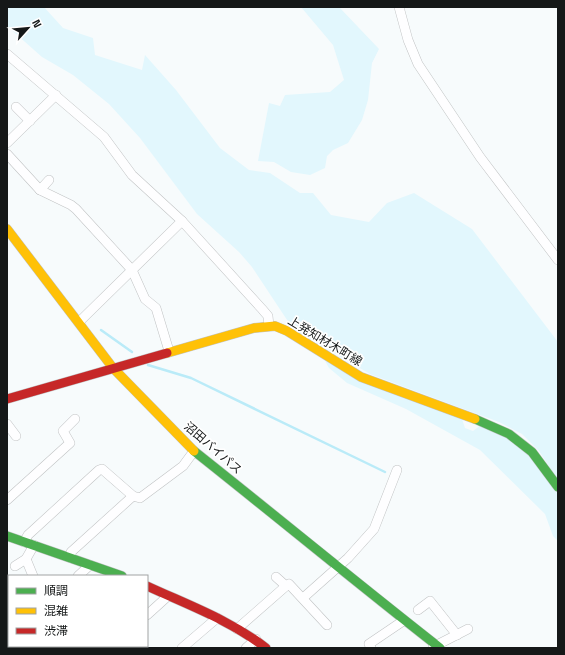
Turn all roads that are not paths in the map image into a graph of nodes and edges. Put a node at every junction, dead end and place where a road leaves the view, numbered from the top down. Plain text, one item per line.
1 (399, 7) edge
2 (8, 58) edge
3 (56, 94) junction
4 (16, 107) dead end
5 (30, 121) junction
6 (7, 143) edge
7 (7, 154) edge
8 (49, 180) dead end
9 (40, 190) junction
10 (182, 222) junction
11 (7, 229) edge
12 (558, 260) edge
13 (132, 270) junction
14 (80, 322) junction
15 (269, 326) junction
16 (168, 351) junction
17 (113, 368) junction
18 (7, 399) edge
19 (75, 419) dead end
20 (7, 425) edge
21 (16, 436) dead end
22 (194, 451) junction
23 (397, 470) dead end
24 (558, 487) edge
25 (133, 496) junction
26 (7, 500) edge
27 (7, 536) edge
28 (24, 542) junction
29 (34, 545) junction
30 (71, 558) junction
31 (26, 559) junction
32 (90, 565) junction
33 (15, 566) dead end
34 (336, 567) junction
35 (33, 575) edge
36 (79, 575) edge
37 (119, 575) edge
38 (276, 577) dead end
39 (148, 586) edge
40 (286, 586) junction
41 (168, 596) junction
42 (302, 598) junction
43 (418, 610) dead end
44 (148, 614) edge
45 (217, 618) junction
46 (403, 621) junction
47 (327, 625) dead end
48 (238, 629) junction
49 (468, 629) dead end
50 (457, 635) junction
51 (256, 639) junction
52 (436, 647) edge
53 (182, 648) edge
54 (246, 648) edge
55 (266, 648) edge
56 (371, 648) edge

1 - 12 street
2 - 3 street
3 - 5 street
3 - 10 street
4 - 5 street
5 - 6 street
7 - 9 street
8 - 9 street
9 - 13 street
10 - 13 street
10 - 15 street
11 - 14 street, 沼田バイパス
13 - 14 street
13 - 16 street
14 - 17 street, 沼田バイパス
15 - 16 street, 上発知材木町線
15 - 24 street, 上発知材木町線
16 - 17 street, 上発知材木町線
17 - 18 street, 上発知材木町線
17 - 22 street, 沼田バイパス
19 - 26 street
20 - 21 street
22 - 25 street
22 - 34 street, 沼田バイパス
23 - 34 street
25 - 28 street
25 - 30 street
27 - 28 street
28 - 29 street
29 - 30 street
29 - 31 street
30 - 32 street
31 - 33 street
31 - 35 street
32 - 36 street
32 - 37 street
34 - 42 street
34 - 46 street, 沼田バイパス
38 - 40 street
39 - 41 street
40 - 42 street
40 - 48 street
41 - 44 street
41 - 45 street
42 - 47 street
43 - 50 street
45 - 48 street
45 - 53 street
46 - 52 street, 沼田バイパス
46 - 56 street
48 - 51 street
49 - 50 street
50 - 52 street
51 - 54 street
51 - 55 street

